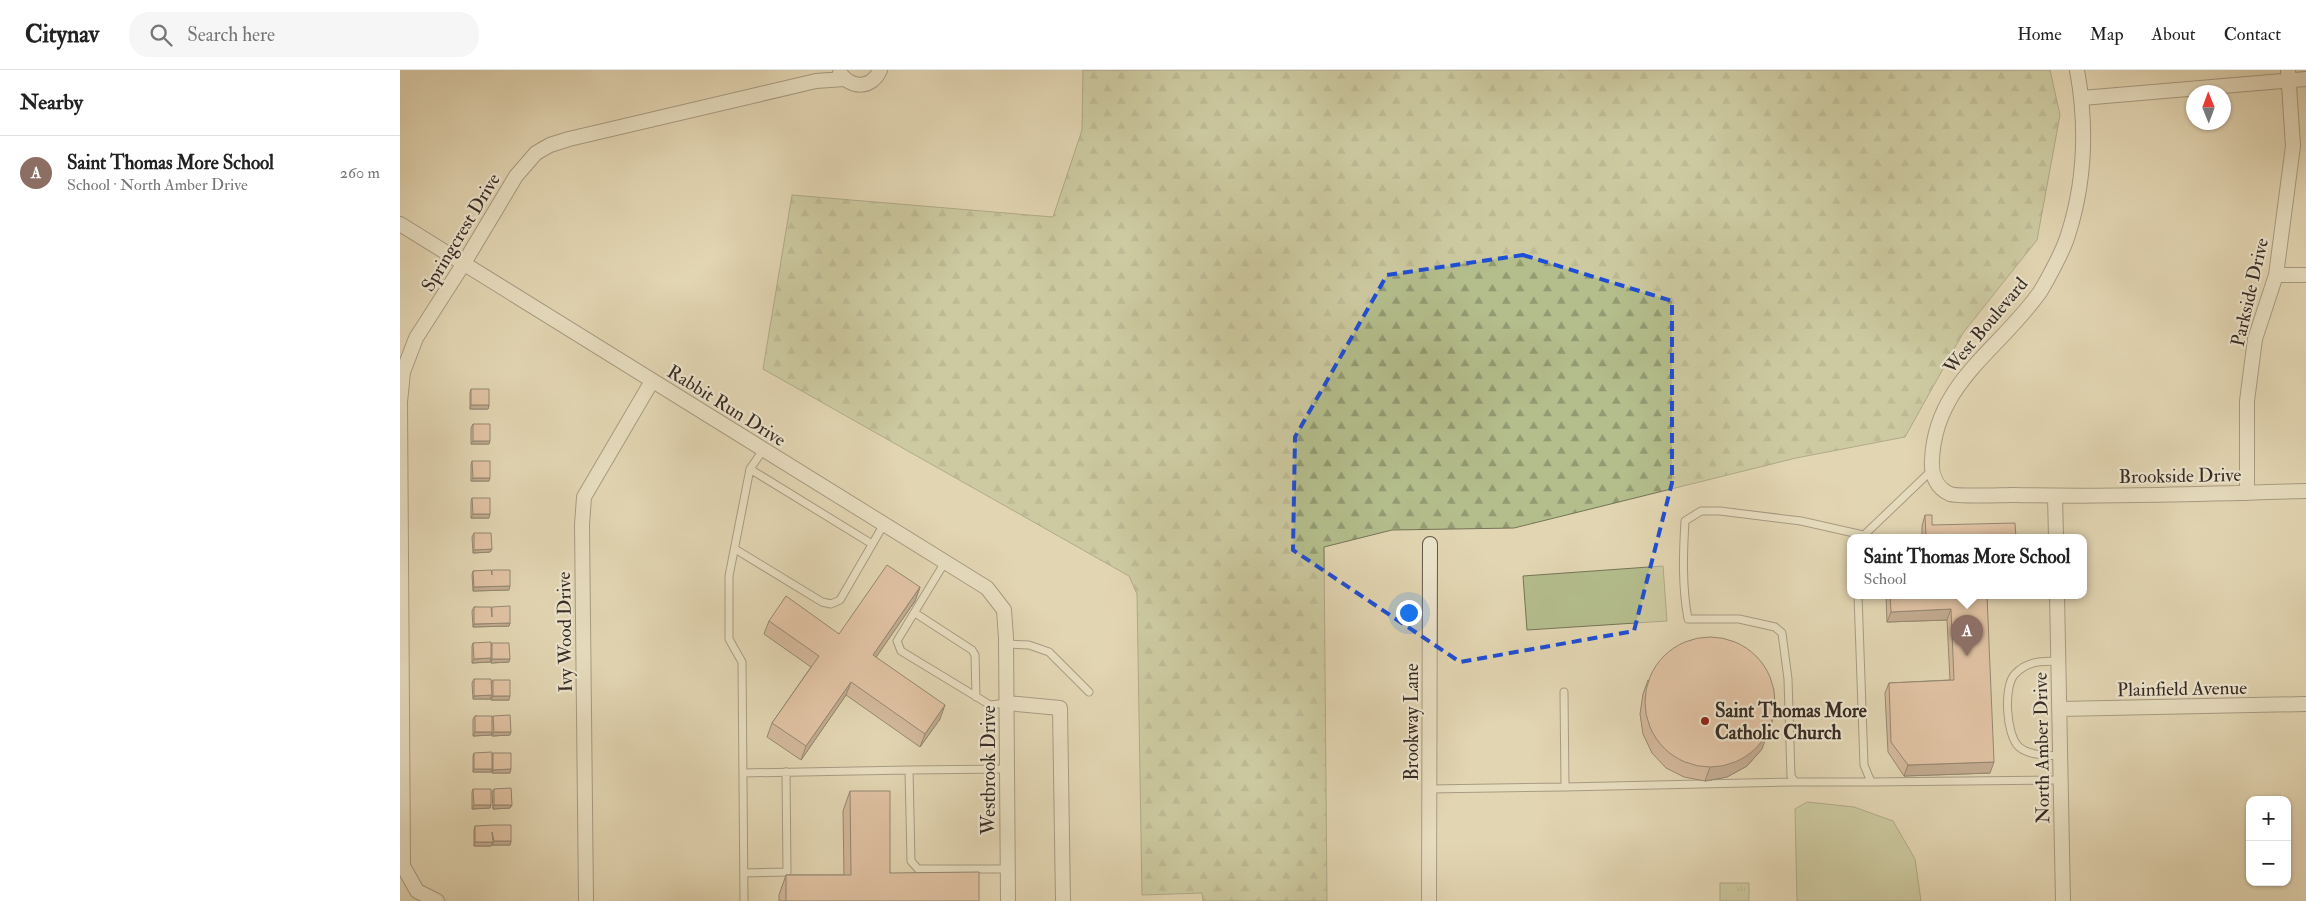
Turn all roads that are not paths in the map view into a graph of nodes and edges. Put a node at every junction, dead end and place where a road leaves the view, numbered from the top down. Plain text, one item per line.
1 (880, 70) edge
2 (2077, 70) edge
3 (841, 74) edge
4 (2289, 75) edge
5 (2306, 79) edge
6 (2082, 98) junction
7 (400, 224) edge
8 (464, 263) junction
9 (2276, 275) junction
10 (2306, 275) edge
11 (652, 381) junction
12 (763, 450) junction
13 (750, 469) junction
14 (1931, 471) junction
15 (2306, 491) edge
16 (2248, 493) junction
17 (2055, 496) junction
18 (884, 524) junction
19 (1854, 534) edge
20 (1864, 534) edge
21 (2056, 534) edge
22 (872, 544) junction
23 (1430, 544) dead end
24 (735, 549) junction
25 (945, 562) junction
26 (1858, 599) edge
27 (2057, 599) edge
28 (915, 613) junction
29 (1006, 641) junction
30 (2058, 661) junction
31 (1089, 692) dead end
32 (1564, 692) dead end
33 (976, 697) junction
34 (1007, 703) junction
35 (2306, 704) edge
36 (2059, 708) junction
37 (2060, 756) junction
38 (1007, 769) junction
39 (909, 770) junction
40 (786, 772) junction
41 (743, 773) junction
42 (2060, 780) junction
43 (1795, 782) junction
44 (1871, 782) junction
45 (1566, 787) junction
46 (1429, 789) junction
47 (1008, 869) junction
48 (744, 873) junction
49 (437, 901) edge
50 (586, 901) edge
51 (744, 901) edge
52 (1008, 901) edge
53 (1063, 901) edge
54 (1429, 901) edge
55 (2063, 901) edge

1 - 3 street, Springcrest Drive
2 - 6 street, West Boulevard
3 - 8 street, Springcrest Drive
4 - 5 street
4 - 6 street
4 - 9 street, Parkside Drive
6 - 14 street, West Boulevard
7 - 8 street, Rabbit Run Drive
8 - 11 street, Rabbit Run Drive
8 - 49 street, Springcrest Drive
9 - 10 street
9 - 16 street, Parkside Drive
11 - 12 street, Rabbit Run Drive
11 - 50 street, Ivy Wood Drive
12 - 13 lane
12 - 18 street, Rabbit Run Drive
13 - 22 lane
13 - 24 lane
14 - 17 street
14 - 20 lane
15 - 16 street, Brookside Drive
16 - 17 street, Brookside Drive
17 - 21 street
18 - 22 lane
18 - 25 street, Rabbit Run Drive
19 - 43 lane
22 - 24 lane
23 - 46 street, Brookway Lane
24 - 41 lane
25 - 28 lane
25 - 29 street, Rabbit Run Drive
26 - 44 lane
27 - 30 street, North Amber Drive
28 - 33 lane
28 - 33 lane
29 - 31 lane
29 - 34 street, Westbrook Drive
30 - 36 street, North Amber Drive
30 - 37 lane
32 - 45 lane
33 - 34 lane
34 - 38 street, Westbrook Drive
34 - 53 street
35 - 36 street, Plainfield Avenue
36 - 37 street, North Amber Drive
37 - 42 street, North Amber Drive
38 - 39 lane
38 - 47 street, Westbrook Drive
39 - 40 lane
39 - 47 lane
40 - 41 lane
40 - 48 lane
41 - 48 lane
42 - 44 lane
42 - 55 street, North Amber Drive
43 - 44 lane
43 - 45 lane
45 - 46 lane
46 - 54 street, Brookway Lane
47 - 52 street, Westbrook Drive
48 - 51 lane

